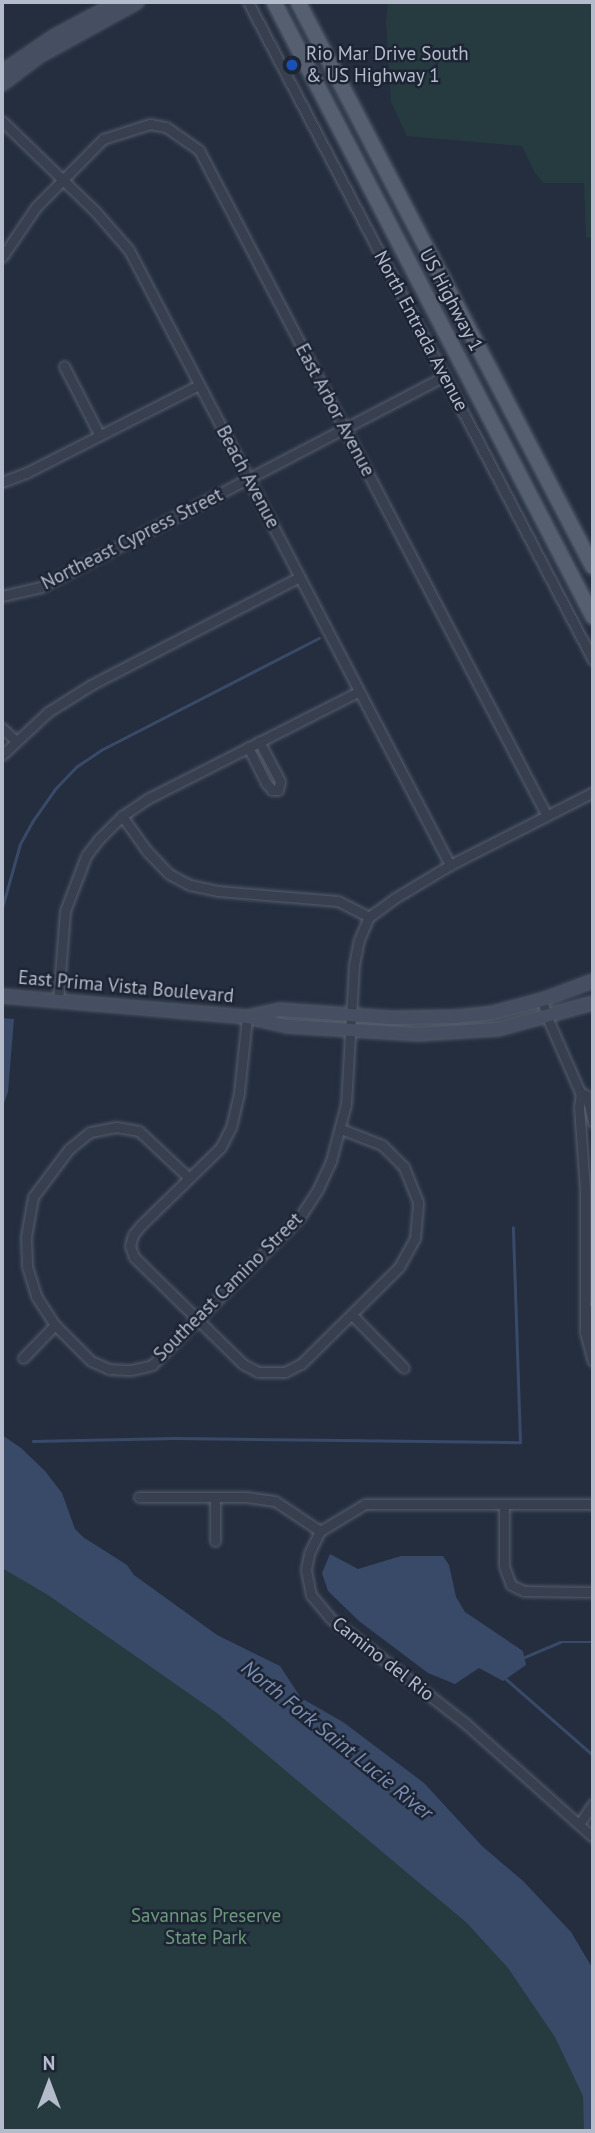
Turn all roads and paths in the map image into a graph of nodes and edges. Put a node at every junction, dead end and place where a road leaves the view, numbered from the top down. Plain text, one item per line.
1 (137, 2) edge
2 (248, 2) edge
3 (274, 2) edge
4 (298, 2) edge
5 (114, 6) edge
6 (2, 72) edge
7 (2, 84) edge
8 (2, 121) edge
9 (62, 181) junction
10 (2, 257) edge
11 (64, 366) dead end
12 (444, 376) junction
13 (199, 385) junction
14 (477, 389) junction
15 (510, 407) junction
16 (493, 421) junction
17 (345, 429) junction
18 (99, 434) junction
19 (529, 444) junction
20 (249, 480) junction
21 (2, 482) edge
22 (593, 567) edge
23 (299, 577) junction
24 (2, 597) edge
25 (593, 617) edge
26 (593, 660) edge
27 (358, 692) junction
28 (2, 728) edge
29 (15, 740) junction
30 (259, 741) junction
31 (248, 747) junction
32 (2, 755) edge
33 (593, 792) edge
34 (122, 816) junction
35 (547, 816) junction
36 (450, 865) junction
37 (369, 918) junction
38 (593, 981) edge
39 (2, 996) edge
40 (58, 1000) junction
41 (542, 1000) junction
42 (593, 1003) edge
43 (351, 1015) junction
44 (247, 1017) junction
45 (547, 1017) junction
46 (351, 1029) junction
47 (581, 1092) junction
48 (593, 1122) edge
49 (341, 1129) junction
50 (189, 1178) junction
51 (589, 1293) edge
52 (593, 1309) edge
53 (352, 1315) junction
54 (198, 1320) junction
55 (55, 1325) junction
56 (593, 1333) edge
57 (23, 1358) dead end
58 (593, 1361) edge
59 (404, 1368) dead end
60 (139, 1497) dead end
61 (215, 1497) junction
62 (504, 1504) junction
63 (593, 1504) edge
64 (320, 1531) junction
65 (215, 1541) dead end
66 (593, 1592) edge
67 (593, 1804) edge
68 (580, 1823) junction
69 (593, 1838) edge

1 - 5 main road
2 - 12 street, North Entrada Avenue
3 - 14 main road, US Highway 1
4 - 15 main road, US Highway 1
5 - 6 main road
5 - 7 main road
8 - 9 street, Beach Avenue
9 - 10 street, East Arbor Avenue
9 - 13 street, Beach Avenue
9 - 17 street, East Arbor Avenue
11 - 18 street
12 - 17 street, Northeast Cypress Street
12 - 26 street, North Entrada Avenue
13 - 18 street
13 - 20 street, Beach Avenue
14 - 15 main road
14 - 16 main road, US Highway 1
15 - 19 main road, US Highway 1
16 - 19 main road
16 - 25 main road, US Highway 1
17 - 20 street, Northeast Cypress Street
17 - 35 street, East Arbor Avenue
18 - 21 street
19 - 22 main road, US Highway 1
20 - 23 street, Beach Avenue
20 - 24 street, Northeast Cypress Street
23 - 27 street, Beach Avenue
23 - 29 street
27 - 30 street
27 - 36 street, Beach Avenue
28 - 29 street
29 - 32 street
30 - 31 street
30 - 31 street
31 - 34 street
33 - 35 street
34 - 37 street
34 - 40 street
35 - 36 street
36 - 37 street
37 - 43 street, Southeast Camino Street
38 - 41 main road, East Prima Vista Boulevard
39 - 40 main road, East Prima Vista Boulevard
40 - 44 main road, East Prima Vista Boulevard
41 - 43 main road, East Prima Vista Boulevard
41 - 45 street
42 - 45 main road, East Prima Vista Boulevard
43 - 44 main road, East Prima Vista Boulevard
43 - 46 street, Southeast Camino Street
44 - 46 main road, East Prima Vista Boulevard
44 - 50 street
45 - 46 main road, East Prima Vista Boulevard
45 - 47 street
46 - 49 street, Southeast Camino Street
47 - 48 street
47 - 51 street
49 - 53 street
49 - 54 street, Southeast Camino Street
50 - 54 street
50 - 55 street, Southeast Camino Street
51 - 58 street
52 - 56 street
53 - 54 street
53 - 59 street
54 - 55 street, Southeast Camino Street
55 - 57 street
60 - 61 street
61 - 64 street
61 - 65 street
62 - 63 street
62 - 64 street
62 - 66 street
64 - 68 street, Camino del Rio
67 - 68 street
68 - 69 street, Camino del Rio

